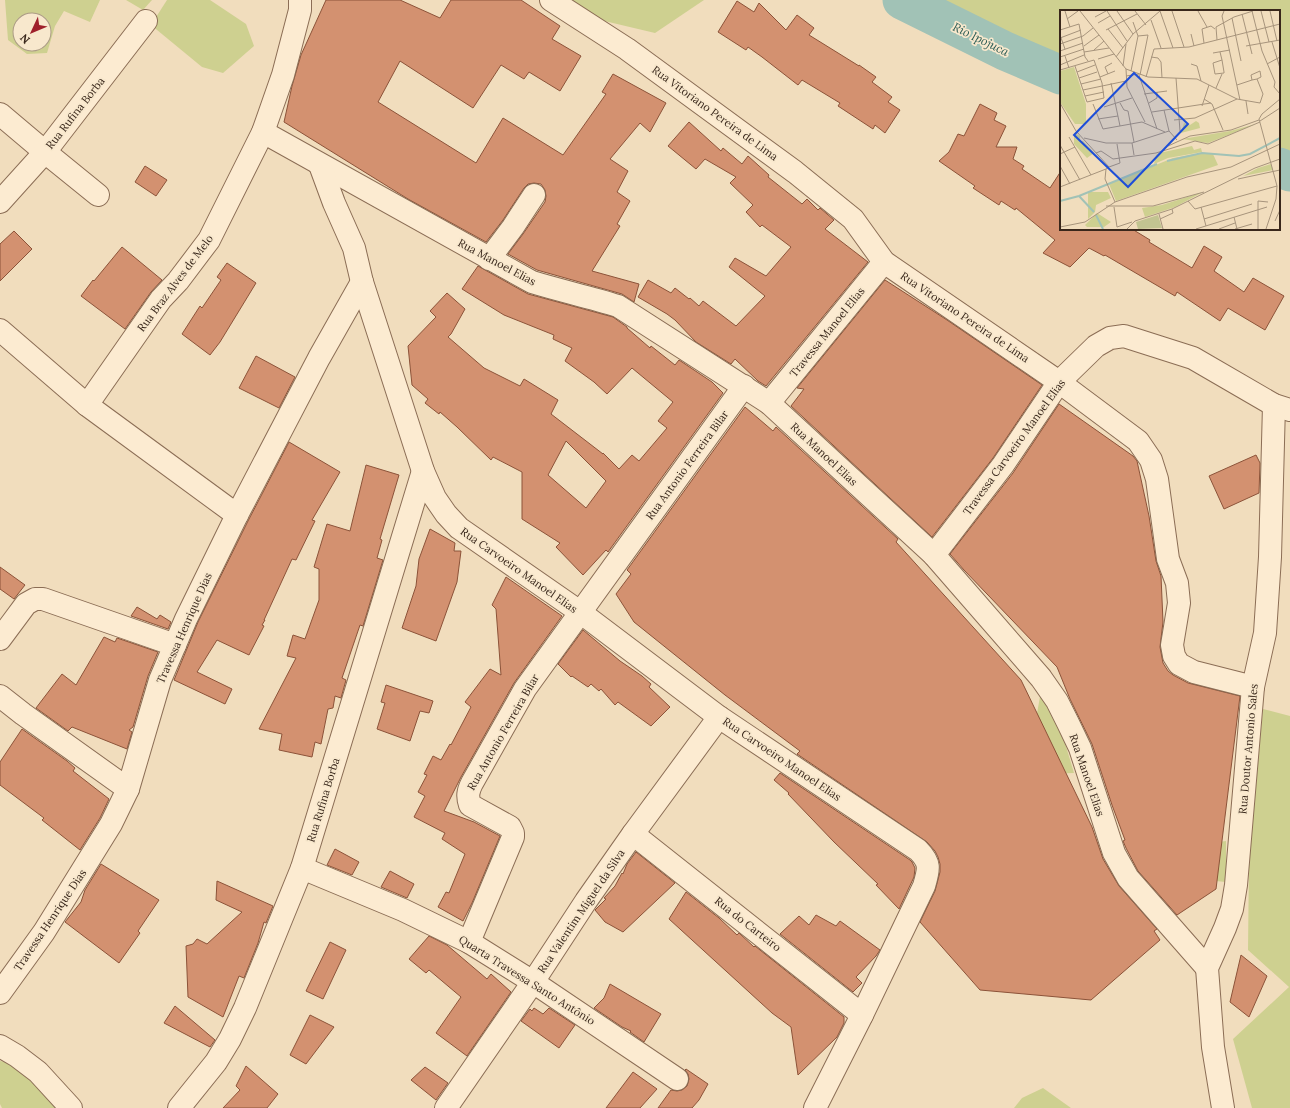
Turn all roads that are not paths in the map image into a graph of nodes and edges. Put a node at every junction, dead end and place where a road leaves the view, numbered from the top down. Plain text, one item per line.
1 (300, 0) edge
2 (551, 0) edge
3 (146, 21) dead end
4 (0, 114) edge
5 (263, 132) junction
6 (45, 152) junction
7 (320, 165) junction
8 (98, 195) dead end
9 (534, 195) dead end
10 (0, 202) edge
11 (489, 258) junction
12 (884, 262) junction
13 (362, 282) junction
14 (0, 330) edge
15 (1060, 382) junction
16 (744, 386) junction
17 (769, 403) junction
18 (87, 405) junction
19 (1282, 408) edge
20 (423, 471) junction
21 (237, 515) junction
22 (934, 555) junction
23 (580, 612) junction
24 (0, 639) edge
25 (175, 645) junction
26 (1253, 687) junction
27 (0, 696) edge
28 (720, 717) junction
29 (128, 789) junction
30 (633, 834) junction
31 (302, 868) junction
32 (469, 942) junction
33 (1207, 968) junction
34 (533, 982) junction
35 (0, 994) edge
36 (862, 1015) junction
37 (0, 1046) edge
38 (677, 1079) dead end
39 (71, 1108) edge
40 (179, 1108) edge
41 (446, 1108) edge
42 (815, 1108) edge
43 (1223, 1108) edge

1 - 5 street, Rua Braz Alves de Melo
2 - 12 street, Rua Vitoriano Pereira de Lima
3 - 6 street, Rua Rufina Borba
4 - 6 street
5 - 7 street, Rua Manoel Elias
5 - 18 street, Rua Braz Alves de Melo
6 - 8 street
6 - 10 street, Rua Rufina Borba
7 - 11 street, Rua Manoel Elias
7 - 13 street, Rua Carvoeiro Manoel Elias
9 - 11 street
11 - 16 street, Rua Manoel Elias
12 - 15 street, Rua Vitoriano Pereira de Lima
12 - 17 street, Travessa Manoel Elias
13 - 20 street, Rua Carvoeiro Manoel Elias
13 - 21 street, Travessa Henrique Dias
14 - 18 street
15 - 19 street, Travessa Carvoeiro Manoel Elias
15 - 22 street, Travessa Carvoeiro Manoel Elias
15 - 26 street, Rua Vitoriano Pereira de Lima
16 - 17 street, Rua Manoel Elias
16 - 23 street, Rua Antonio Ferreira Bilar
17 - 22 street, Rua Manoel Elias
18 - 21 street
19 - 26 street, Rua Doutor Antonio Sales
20 - 23 street, Rua Carvoeiro Manoel Elias
20 - 31 street, Rua Rufina Borba
21 - 25 street, Travessa Henrique Dias
22 - 33 street, Rua Manoel Elias
23 - 28 street, Rua Carvoeiro Manoel Elias
23 - 32 street, Rua Antonio Ferreira Bilar
24 - 25 street
25 - 29 street, Travessa Henrique Dias
26 - 33 street, Rua Doutor Antonio Sales
27 - 29 street
28 - 30 street, Rua Valentim Miguel da Silva
28 - 36 street, Rua Carvoeiro Manoel Elias
29 - 35 street, Travessa Henrique Dias
30 - 34 street, Rua Valentim Miguel da Silva
30 - 36 street, Rua do Carteiro
31 - 32 street, Quarta Travessa Santo Antônio
31 - 40 street, Rua Rufina Borba
32 - 34 street, Quarta Travessa Santo Antônio
33 - 43 street
34 - 38 street, Quarta Travessa Santo Antônio
34 - 41 street, Rua Valentim Miguel da Silva
36 - 42 street, Rua Carvoeiro Manoel Elias
37 - 39 street

